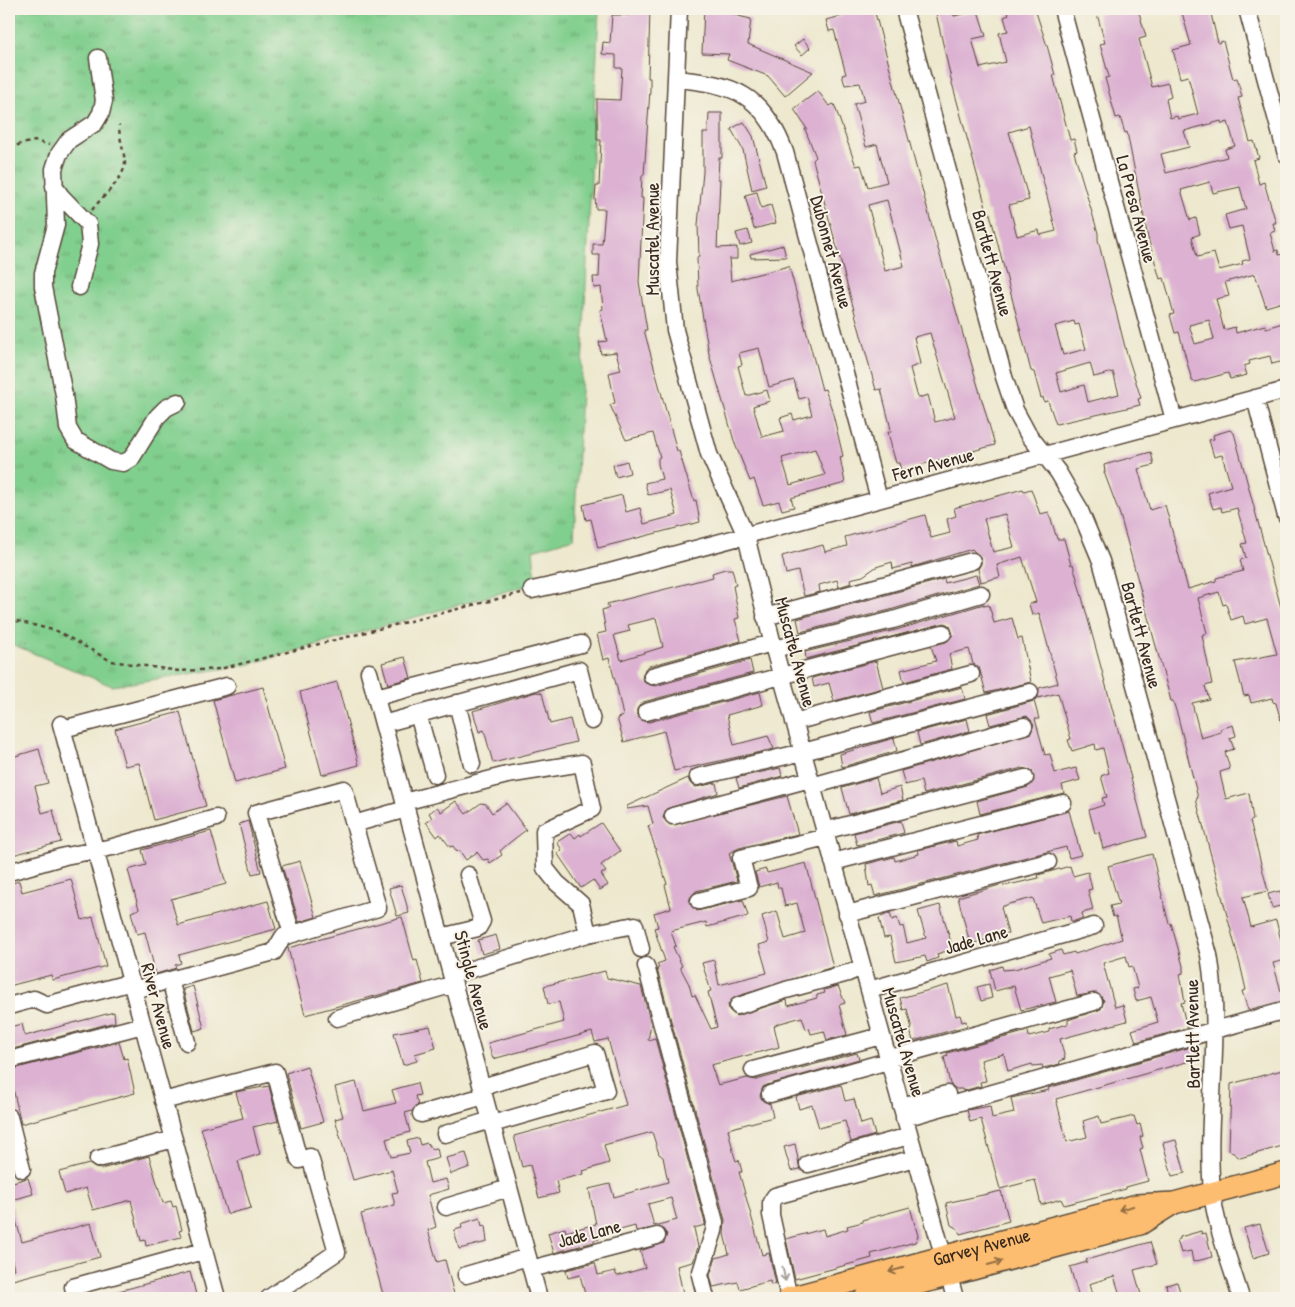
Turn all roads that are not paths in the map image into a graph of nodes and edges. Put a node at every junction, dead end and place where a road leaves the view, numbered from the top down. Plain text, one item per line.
1 (679, 9) edge
2 (904, 9) edge
3 (1062, 9) edge
4 (1247, 9) edge
5 (98, 58) dead end
6 (676, 79) junction
7 (1286, 154) edge
8 (53, 183) junction
9 (79, 286) dead end
10 (1286, 390) edge
11 (1255, 398) junction
12 (178, 402) dead end
13 (1174, 420) junction
14 (1044, 455) junction
15 (879, 499) junction
16 (1286, 516) edge
17 (746, 536) junction
18 (972, 561) dead end
19 (532, 590) road end
20 (980, 594) dead end
21 (765, 617) junction
22 (943, 633) dead end
23 (580, 644) dead end
24 (773, 646) junction
25 (369, 672) dead end
26 (971, 674) dead end
27 (652, 676) dead end
28 (782, 678) junction
29 (228, 686) dead end
30 (1030, 692) dead end
31 (376, 697) junction
32 (457, 703) junction
33 (646, 712) dead end
34 (418, 714) junction
35 (592, 721) dead end
36 (794, 722) junction
37 (383, 724) junction
38 (1024, 726) dead end
39 (802, 752) junction
40 (472, 764) dead end
41 (435, 775) dead end
42 (698, 777) dead end
43 (1025, 778) dead end
44 (811, 783) junction
45 (1063, 802) dead end
46 (405, 805) junction
47 (673, 816) dead end
48 (216, 818) dead end
49 (354, 824) junction
50 (825, 834) junction
51 (96, 849) junction
52 (833, 862) junction
53 (1048, 862) dead end
54 (9, 872) edge
55 (468, 875) dead end
56 (699, 901) dead end
57 (848, 914) junction
58 (1094, 926) dead end
59 (292, 934) junction
60 (588, 934) junction
61 (442, 937) junction
62 (641, 948) dead end
63 (646, 966) dead end
64 (862, 967) junction
65 (170, 980) junction
66 (453, 980) junction
67 (133, 986) junction
68 (868, 990) junction
69 (1094, 1002) dead end
70 (9, 1006) edge
71 (738, 1006) dead end
72 (1286, 1010) edge
73 (337, 1018) dead end
74 (143, 1025) junction
75 (1215, 1029) junction
76 (881, 1036) junction
77 (187, 1042) dead end
78 (9, 1060) edge
79 (888, 1060) junction
80 (1050, 1067) dead end
81 (753, 1070) dead end
82 (483, 1092) junction
83 (770, 1094) dead end
84 (163, 1101) junction
85 (902, 1112) junction
86 (421, 1114) dead end
87 (9, 1117) edge
88 (491, 1122) junction
89 (446, 1134) dead end
90 (909, 1136) junction
91 (174, 1139) junction
92 (915, 1158) junction
93 (98, 1159) dead end
94 (808, 1164) dead end
95 (22, 1169) dead end
96 (1286, 1173) edge
97 (509, 1188) junction
98 (1212, 1193) junction
99 (446, 1207) dead end
100 (657, 1236) dead end
101 (203, 1251) junction
102 (529, 1263) junction
103 (946, 1267) junction
104 (466, 1274) dead end
105 (77, 1298) edge
106 (217, 1298) edge
107 (269, 1298) edge
108 (539, 1298) edge
109 (706, 1298) edge
110 (789, 1298) edge
111 (871, 1298) edge
112 (954, 1298) edge
113 (1241, 1298) edge

1 - 6 street, Muscatel Avenue
2 - 14 street, Bartlett Avenue
3 - 13 street, La Presa Avenue
4 - 7 street
5 - 8 street
6 - 15 street, Dubonnet Avenue
6 - 17 street, Muscatel Avenue
8 - 9 street
8 - 12 street
10 - 11 street, Fern Avenue
11 - 13 street, Fern Avenue
11 - 16 street
13 - 14 street, Fern Avenue
14 - 15 street, Fern Avenue
14 - 75 street, Bartlett Avenue
15 - 17 street, Fern Avenue
17 - 19 street, Fern Avenue
17 - 21 street, Muscatel Avenue
18 - 21 street
20 - 24 street
21 - 24 street, Muscatel Avenue
22 - 28 street
23 - 31 street
24 - 27 street
24 - 28 street, Muscatel Avenue
25 - 31 street, Stingle Avenue
26 - 36 street
28 - 33 street
28 - 36 street, Muscatel Avenue
29 - 51 street, River Avenue
30 - 39 street
31 - 37 street, Stingle Avenue
32 - 34 street
32 - 35 street
32 - 40 street
34 - 37 street
34 - 41 street
36 - 39 street, Muscatel Avenue
37 - 46 street, Stingle Avenue
38 - 44 street
39 - 42 street
39 - 44 street, Muscatel Avenue
43 - 50 street
44 - 47 street
44 - 50 street, Muscatel Avenue
45 - 52 street
46 - 49 street
46 - 60 street
46 - 61 street, Stingle Avenue
48 - 51 street
49 - 59 street
49 - 59 street
50 - 52 street, Muscatel Avenue
50 - 56 street
51 - 54 street
51 - 67 street, River Avenue
52 - 57 street, Muscatel Avenue
53 - 57 street
55 - 61 street
57 - 64 street, Muscatel Avenue
58 - 68 street, Jade Lane
59 - 65 street
60 - 62 street
60 - 66 street
61 - 66 street, Stingle Avenue
63 - 109 street
64 - 68 street, Muscatel Avenue
64 - 71 street
65 - 67 street
65 - 77 street
66 - 73 street
66 - 82 street, Stingle Avenue
67 - 70 street
67 - 74 street, River Avenue
68 - 76 street, Muscatel Avenue
69 - 79 street
72 - 75 street
74 - 78 street
74 - 84 street, River Avenue
75 - 85 street
75 - 98 street, Bartlett Avenue
76 - 79 street, Muscatel Avenue
76 - 81 street
79 - 83 street
79 - 85 street, Muscatel Avenue
80 - 85 street
82 - 86 street
82 - 88 street, Stingle Avenue
82 - 88 street
84 - 91 street, River Avenue
84 - 107 street
85 - 90 street, Muscatel Avenue
87 - 95 street
88 - 89 street
88 - 97 street, Stingle Avenue
90 - 92 street, Muscatel Avenue
90 - 94 street
91 - 93 street
91 - 101 street, River Avenue
92 - 103 street, Muscatel Avenue
92 -> 110 street
96 - 98 main road, Garvey Avenue
97 - 99 street
97 - 102 street, Stingle Avenue
98 - 103 main road, Garvey Avenue
98 - 113 street, Bartlett Avenue
100 - 102 street, Jade Lane
101 - 105 street
101 - 106 street, River Avenue
102 - 104 street, Jade Lane
102 - 108 street, Stingle Avenue
103 -> 110 main road, Garvey Avenue
103 - 111 main road, Garvey Avenue
103 - 112 street, Muscatel Avenue

